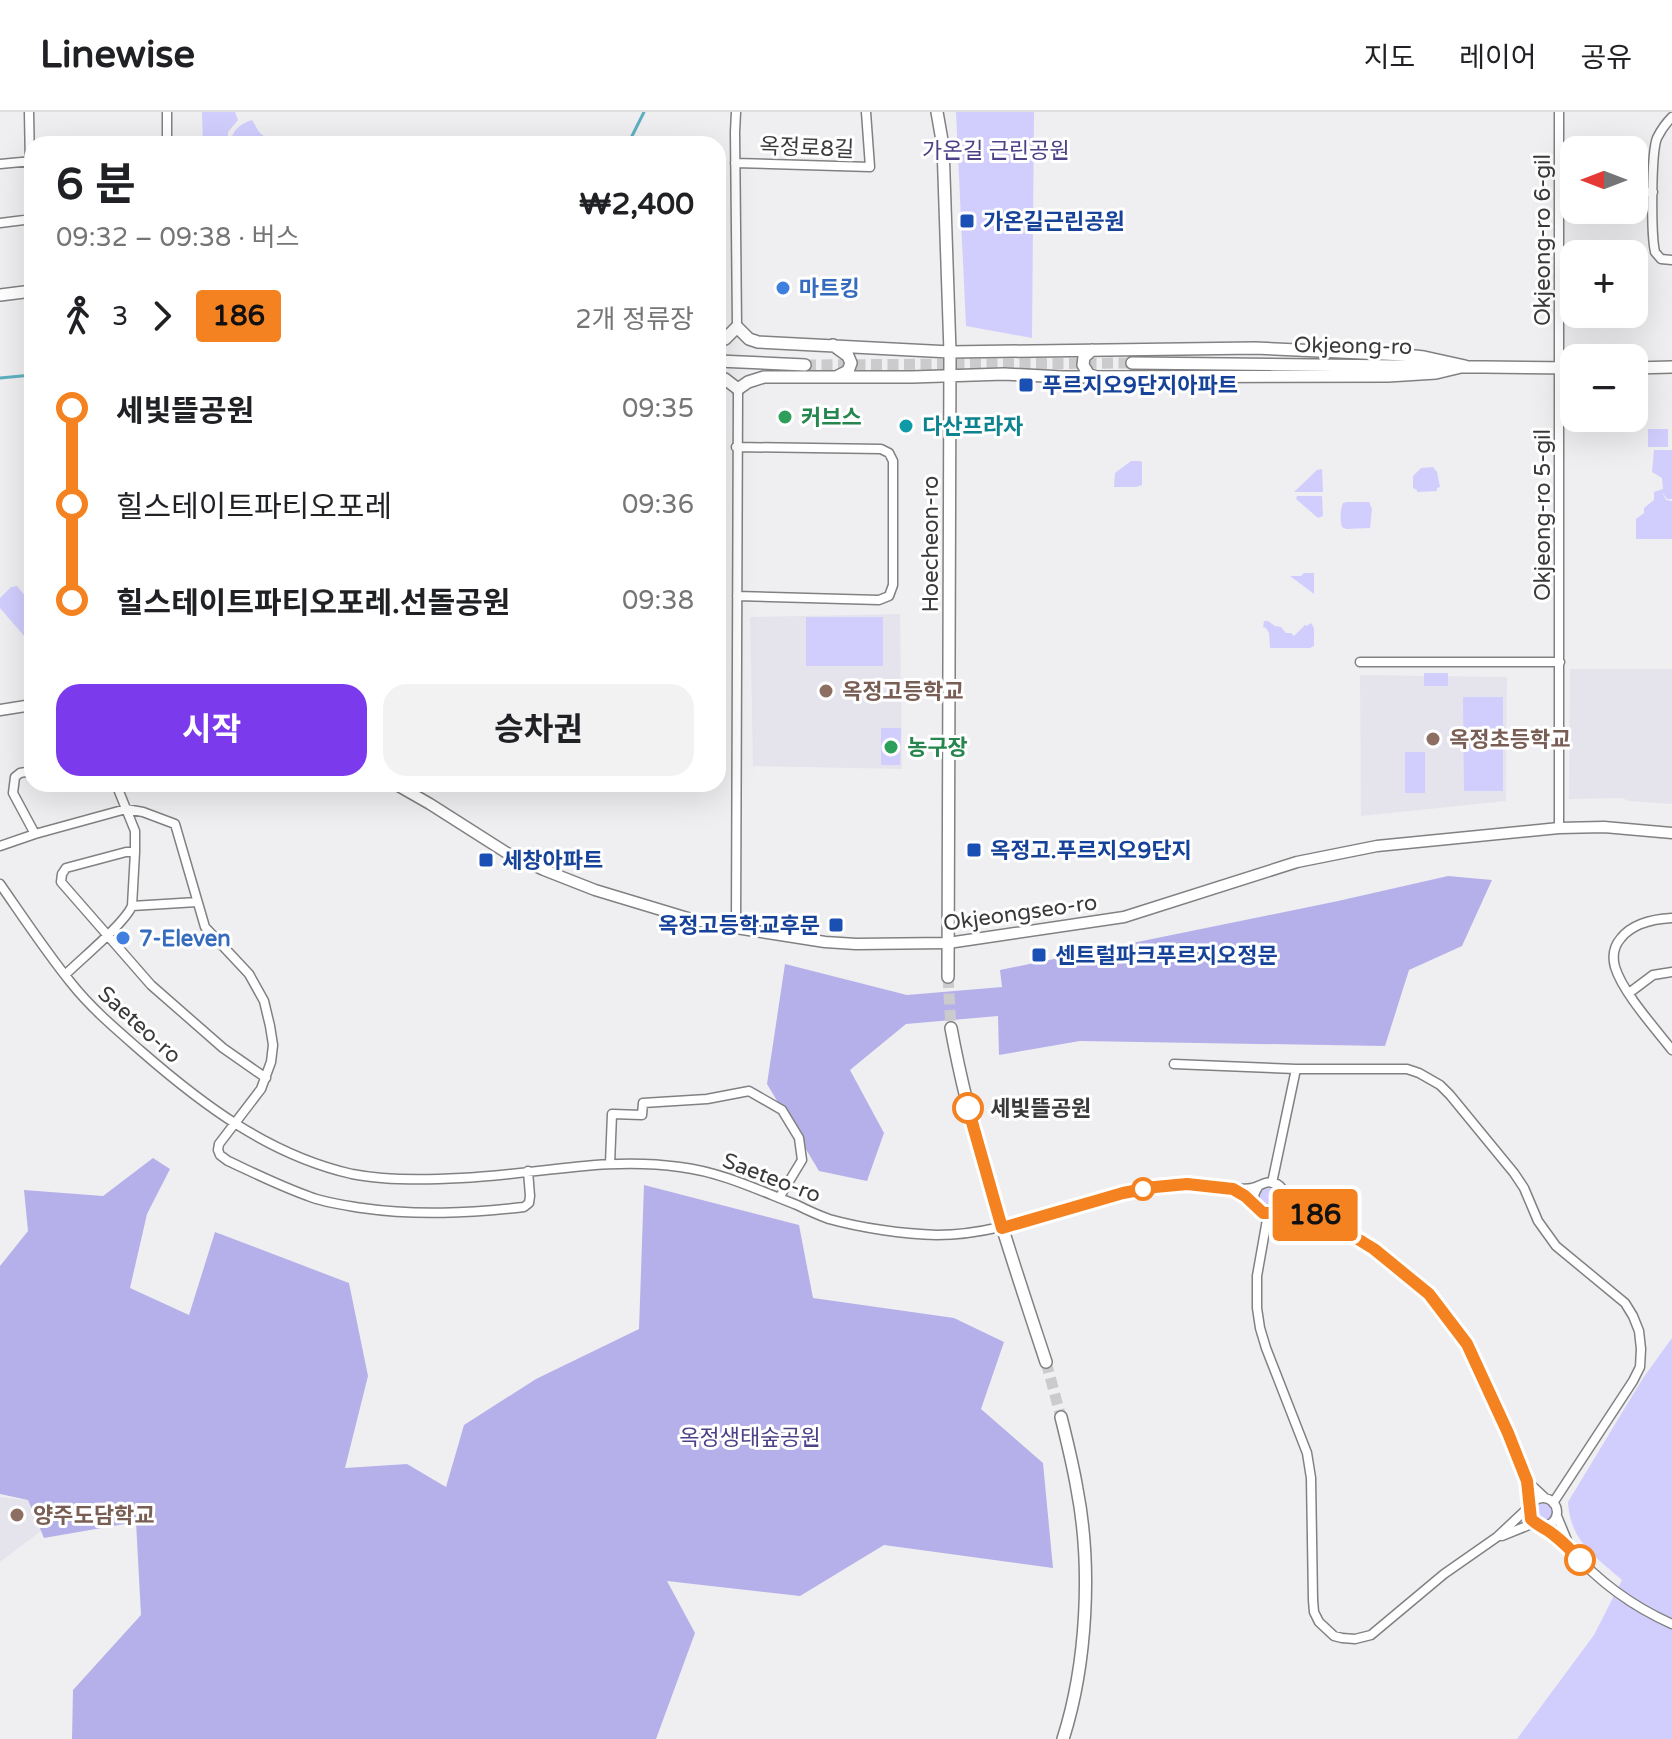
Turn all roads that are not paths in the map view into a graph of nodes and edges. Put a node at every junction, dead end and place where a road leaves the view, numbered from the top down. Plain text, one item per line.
1 (29, 112) edge
2 (167, 112) edge
3 (736, 112) edge
4 (866, 112) edge
5 (937, 112) edge
6 (1559, 112) edge
7 (1672, 117) edge
8 (30, 136) edge
9 (167, 136) edge
10 (24, 162) edge
11 (735, 163) junction
12 (0, 164) edge
13 (1560, 191) edge
14 (1648, 192) edge
15 (1653, 192) junction
16 (24, 221) edge
17 (0, 223) edge
18 (1560, 224) edge
19 (1672, 260) edge
20 (24, 292) edge
21 (0, 295) edge
22 (737, 327) junction
23 (726, 338) edge
24 (726, 341) edge
25 (758, 342) junction
26 (1561, 344) edge
27 (833, 345) junction
28 (1092, 350) junction
29 (950, 352) junction
30 (726, 361) edge
31 (1132, 363) tunnel mouth
32 (805, 365) tunnel mouth
33 (1465, 366) junction
34 (1672, 367) edge
35 (1560, 368) edge
36 (1648, 368) edge
37 (950, 376) junction
38 (1094, 376) junction
39 (726, 377) edge
40 (764, 377) junction
41 (834, 377) junction
42 (726, 380) edge
43 (738, 389) junction
44 (1561, 432) edge
45 (736, 447) junction
46 (737, 596) junction
47 (1360, 662) dead end
48 (1560, 662) junction
49 (24, 706) edge
50 (0, 710) edge
51 (24, 772) edge
52 (119, 792) edge
53 (409, 792) edge
54 (126, 809) junction
55 (1559, 828) junction
56 (1672, 833) edge
57 (35, 834) junction
58 (0, 846) edge
59 (135, 852) junction
60 (0, 884) edge
61 (197, 902) junction
62 (132, 906) junction
63 (1672, 918) edge
64 (736, 928) junction
65 (106, 935) junction
66 (948, 943) junction
67 (1672, 972) edge
68 (65, 975) junction
69 (948, 977) tunnel mouth
70 (1629, 993) junction
71 (951, 1028) tunnel mouth
72 (1672, 1050) edge
73 (1174, 1064) dead end
74 (1296, 1069) junction
75 (266, 1078) junction
76 (234, 1124) junction
77 (610, 1164) junction
78 (528, 1171) junction
79 (1272, 1183) junction
80 (1258, 1187) junction
81 (1233, 1189) junction
82 (1283, 1192) junction
83 (779, 1198) junction
84 (1255, 1205) junction
85 (1282, 1207) junction
86 (1304, 1210) junction
87 (1268, 1214) junction
88 (1002, 1228) junction
89 (1046, 1362) tunnel mouth
90 (1061, 1417) tunnel mouth
91 (1527, 1481) junction
92 (1549, 1500) junction
93 (1530, 1506) junction
94 (1557, 1516) junction
95 (1538, 1525) junction
96 (1497, 1537) junction
97 (1571, 1550) junction
98 (1672, 1624) edge
99 (1063, 1739) edge

1 - 8 street
2 - 9 street
3 - 11 street
4 - 11 street, 옥정로8길
5 - 29 main road, Hoecheon-ro
6 - 13 street, Okjeong-ro 6-gil
7 - 15 street
10 - 12 street
11 - 22 street
14 - 15 street
15 - 19 street
16 - 17 street
18 - 26 street, Okjeong-ro 6-gil
20 - 21 main road
22 - 23 main road
22 - 25 main road
24 - 25 main road
25 - 27 main road
27 - 29 main road
27 - 41 main road
28 - 29 main road
28 - 33 main road
28 - 38 main road
29 - 37 main road, Hoecheon-ro
30 - 32 main road
31 - 33 main road, Okjeong-ro
33 - 35 main road, Okjeong-ro
33 - 38 main road
34 - 36 main road
37 - 38 main road
37 - 41 main road
37 - 66 main road, Hoecheon-ro
39 - 40 main road
40 - 41 main road
40 - 43 main road
42 - 43 main road
43 - 45 street
44 - 48 street, Okjeong-ro 5-gil
45 - 46 street
45 - 46 street
46 - 64 street
47 - 48 street
48 - 55 street, Okjeong-ro 5-gil
49 - 50 street
51 - 57 street
52 - 54 street
53 - 64 street, Okjeongseo-ro
54 - 57 street
54 - 59 street
54 - 61 street
55 - 56 street, Okjeongseo-ro
55 - 66 street, Okjeongseo-ro
57 - 58 street
59 - 62 street
59 - 65 street, Saeteo-ro
60 - 68 street, Saeteo-ro
61 - 62 street
61 - 75 street
62 - 65 street
63 - 70 street
64 - 66 street, Okjeongseo-ro
65 - 68 street
65 - 75 street, Saeteo-ro
66 - 69 main road, Hoecheon-ro
67 - 70 street
68 - 76 street, Saeteo-ro
70 - 72 street
71 - 88 main road
73 - 74 street
74 - 79 street
74 - 92 street
75 - 76 street
76 - 78 street, Saeteo-ro
76 - 78 street
77 - 78 street, Saeteo-ro
77 - 83 street, Saeteo-ro
77 - 83 street
79 - 80 street
79 - 82 street
80 - 81 street, Saeteo-ro
80 - 84 street
81 - 84 street
81 - 88 street, Saeteo-ro
82 - 85 street
82 - 86 street
83 - 88 street, Saeteo-ro
84 - 87 street
85 - 86 street
85 - 87 street
86 - 91 street
87 - 96 street
88 - 89 main road
90 - 99 main road
91 - 92 street
91 - 93 street
92 - 93 street
92 - 94 street
93 - 95 street
93 - 96 street
94 - 95 street
94 - 97 street
95 - 96 street
95 - 97 street
97 - 98 street

